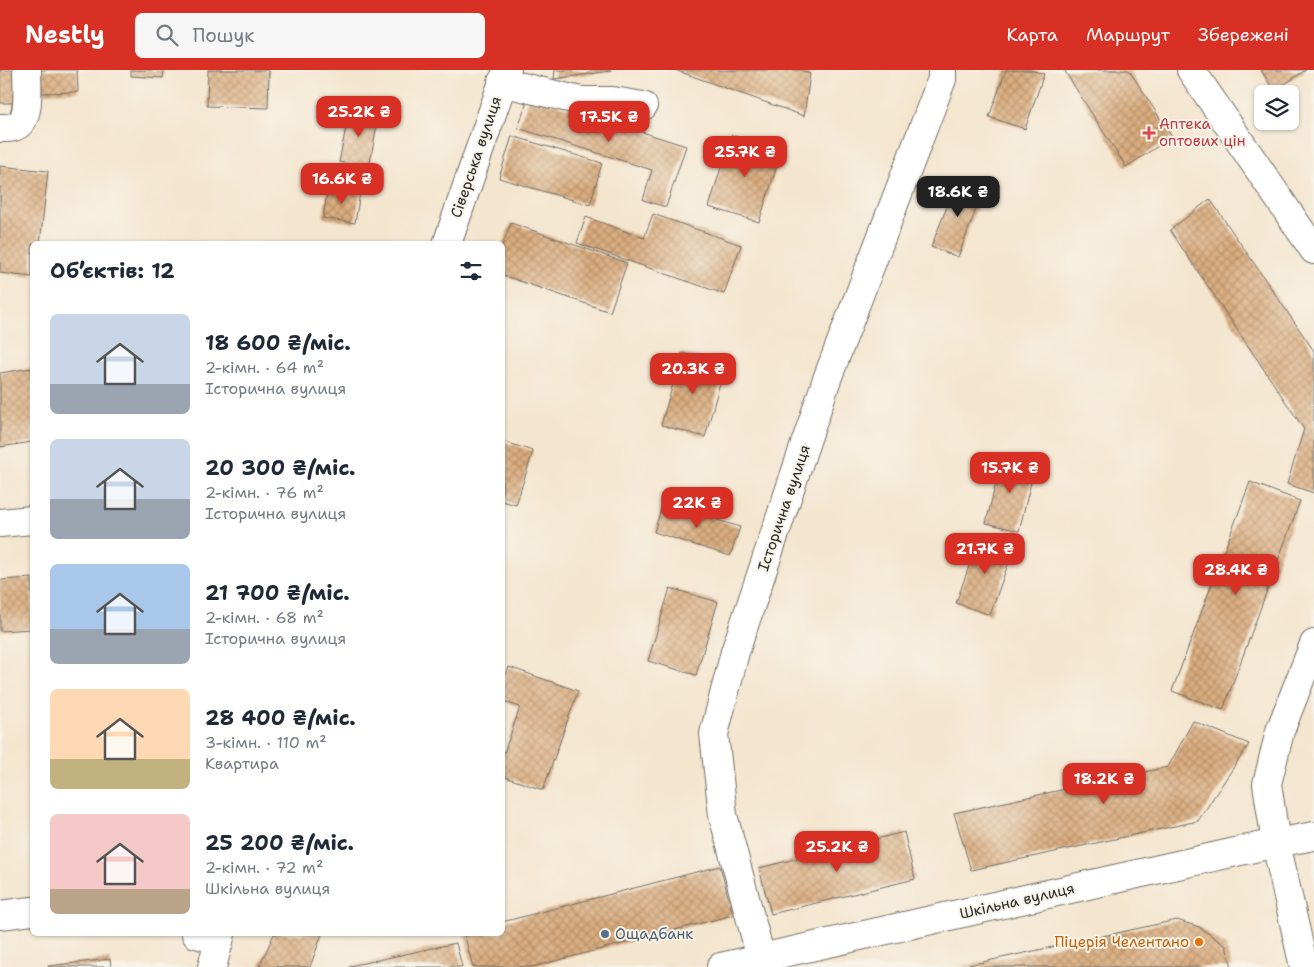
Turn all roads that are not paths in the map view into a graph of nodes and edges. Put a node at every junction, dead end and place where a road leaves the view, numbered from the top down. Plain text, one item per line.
1 (27, 70) edge
2 (942, 70) edge
3 (1191, 70) edge
4 (504, 76) edge
5 (643, 106) dead end
6 (0, 128) edge
7 (448, 241) edge
8 (1314, 250) edge
9 (30, 520) edge
10 (0, 524) edge
11 (1314, 644) edge
12 (1314, 836) edge
13 (1276, 843) junction
14 (30, 911) edge
15 (0, 915) edge
16 (212, 936) edge
17 (761, 958) junction
18 (212, 967) edge
19 (721, 967) edge
20 (1304, 967) edge

1 - 6 street
2 - 17 street, Історична вулиця
3 - 8 street
4 - 5 street
4 - 7 street, Сіверська вулиця
9 - 10 street
11 - 13 street
12 - 13 street, Шкільна вулиця
13 - 17 street, Шкільна вулиця
13 - 20 street
14 - 15 street
16 - 18 street
17 - 19 street, Шкільна вулиця

